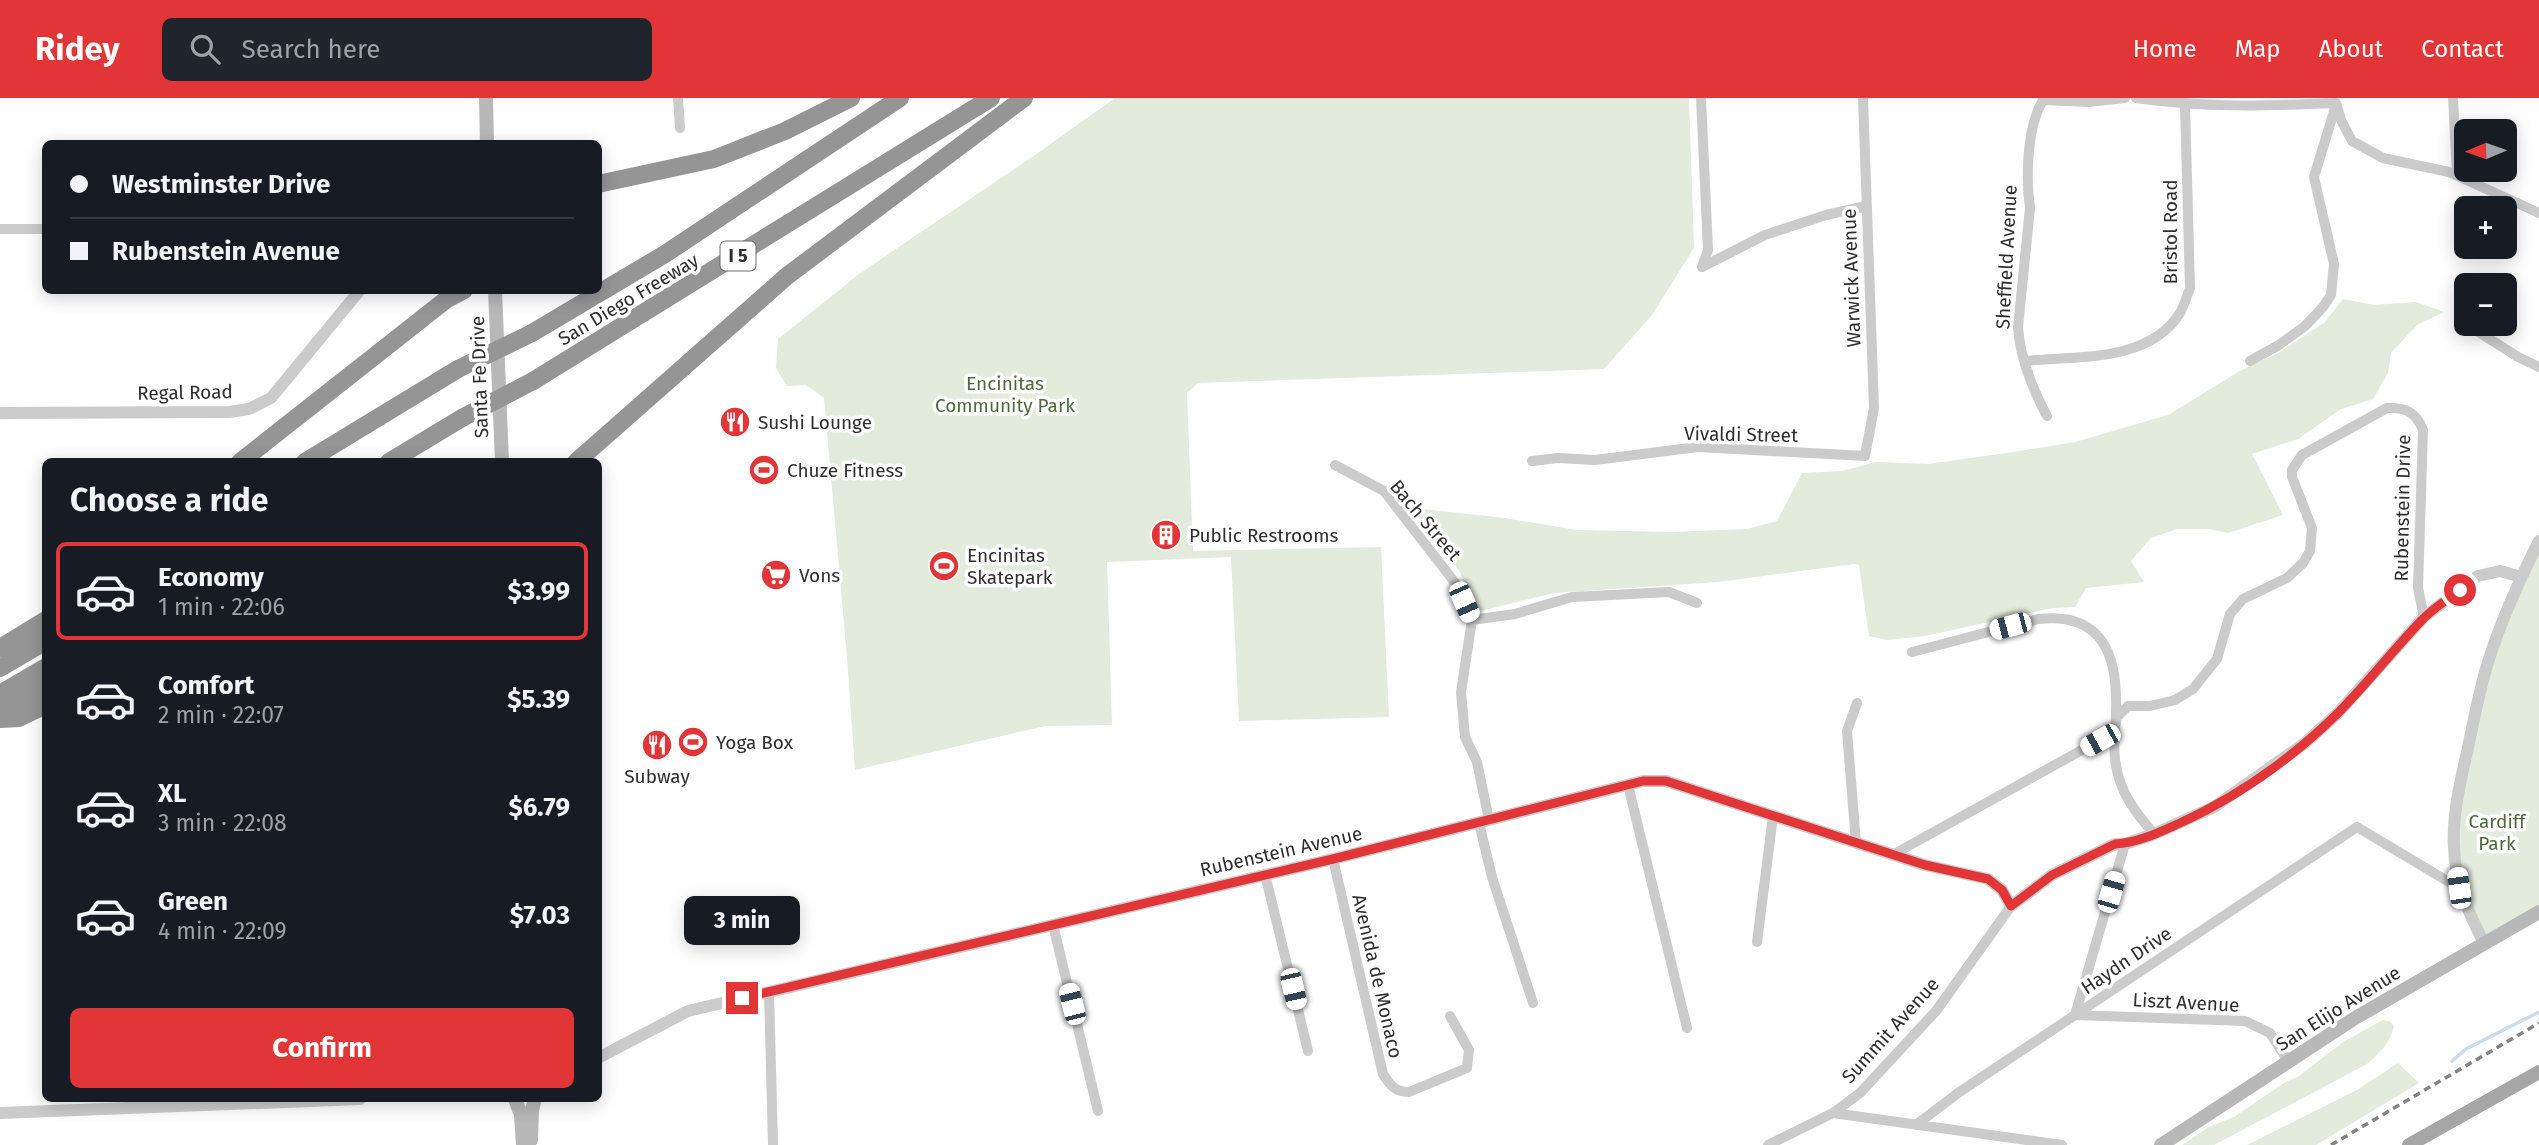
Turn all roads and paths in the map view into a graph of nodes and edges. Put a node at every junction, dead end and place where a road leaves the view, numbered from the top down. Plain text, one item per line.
1 (486, 98) edge
2 (678, 98) edge
3 (851, 98) edge
4 (900, 98) edge
5 (970, 98) edge
6 (991, 98) edge
7 (1024, 98) edge
8 (1701, 98) edge
9 (1863, 98) edge
10 (2125, 98) edge
11 (2136, 98) edge
12 (2453, 98) edge
13 (2044, 99) edge
14 (2337, 101) edge
15 (2185, 105) junction
16 (2454, 119) edge
17 (680, 128) dead end
18 (942, 129) junction
19 (487, 140) edge
20 (2454, 174) edge
21 (2472, 182) edge
22 (602, 183) edge
23 (1866, 206) junction
24 (2539, 213) edge
25 (0, 229) edge
26 (42, 229) edge
27 (602, 291) edge
28 (357, 294) edge
29 (456, 294) edge
30 (495, 294) edge
31 (598, 294) edge
32 (2485, 336) edge
33 (2024, 361) junction
34 (2249, 362) dead end
35 (2539, 366) edge
36 (0, 413) edge
37 (2047, 416) dead end
38 (1865, 456) joint
39 (245, 458) edge
40 (312, 458) edge
41 (396, 458) edge
42 (502, 458) edge
43 (581, 458) edge
44 (1532, 461) dead end
45 (1335, 466) dead end
46 (2539, 541) edge
47 (2521, 577) junction
48 (1697, 603) dead end
49 (2424, 617) junction
50 (1472, 620) junction
51 (42, 621) edge
52 (42, 643) edge
53 (0, 648) edge
54 (1912, 652) dead end
55 (0, 668) edge
56 (42, 669) edge
57 (42, 686) edge
58 (0, 694) edge
59 (1857, 703) dead end
60 (42, 707) edge
61 (0, 712) edge
62 (0, 719) edge
63 (2115, 728) junction
64 (1628, 785) junction
65 (1773, 816) junction
66 (1484, 821) junction
67 (2154, 834) junction
68 (1856, 843) junction
69 (2125, 844) junction
70 (1894, 854) junction
71 (1333, 859) junction
72 (1265, 874) junction
73 (2459, 888) junction
74 (2011, 906) junction
75 (2539, 912) edge
76 (1053, 925) junction
77 (1757, 942) dead end
78 (2484, 943) junction
79 (769, 992) junction
80 (1533, 1003) dead end
81 (2075, 1015) junction
82 (1450, 1016) dead end
83 (1687, 1028) dead end
84 (1308, 1051) dead end
85 (602, 1057) edge
86 (2288, 1061) junction
87 (2539, 1072) edge
88 (277, 1102) edge
89 (516, 1102) edge
90 (534, 1102) edge
91 (1098, 1111) dead end
92 (0, 1112) edge
93 (1833, 1113) junction
94 (1916, 1125) junction
95 (523, 1145) edge
96 (531, 1145) edge
97 (773, 1145) edge
98 (1768, 1145) edge
99 (2062, 1145) edge
100 (2161, 1145) edge
101 (2409, 1145) edge

1 - 19 main road
2 - 17 street
3 - 22 highway
4 - 27 highway, San Diego Freeway / I 5, bridge
5 - 18 highway
6 - 18 highway, San Diego Freeway / I 5
7 - 43 highway
8 - 23 street
9 - 23 street, Warwick Avenue
10 - 13 street
11 - 15 street
12 - 16 street
13 - 33 street, Sheffield Avenue
14 - 15 street
14 - 20 street
14 - 34 street
15 - 33 street, Bristol Road
18 - 41 highway, San Diego Freeway / I 5, bridge
21 - 24 street
23 - 38 street, Warwick Avenue
25 - 26 street
28 - 36 street, Regal Road
29 - 39 highway
30 - 42 main road, Santa Fe Drive
31 - 40 highway, San Diego Freeway / I 5, bridge
32 - 35 street
33 - 37 street, Sheffield Avenue
38 - 44 street, Vivaldi Street
45 - 50 street, Bach Street
46 - 47 street
47 - 49 street
47 - 73 street
48 - 50 street
49 - 63 street, Rubenstein Drive
49 - 67 street
50 - 66 street
51 - 53 highway
52 - 55 highway
54 - 63 street
56 - 58 highway
57 - 61 highway
59 - 68 street
60 - 62 highway
63 - 67 street
63 - 70 street, Rubenstein Drive
64 - 65 street, Rubenstein Avenue
64 - 66 street, Rubenstein Avenue
64 - 83 street
65 - 68 street, Rubenstein Avenue
65 - 77 street
66 - 71 street, Rubenstein Avenue
66 - 80 street
67 - 69 street
68 - 70 street, Rubenstein Avenue
69 - 74 street
69 - 81 street
70 - 74 street, Rubenstein Avenue
71 - 72 street, Rubenstein Avenue
71 - 82 street, Avenida de Monaco
72 - 76 street, Rubenstein Avenue
72 - 84 street
73 - 78 street
73 - 81 street, Haydn Drive
74 - 93 street, Summit Avenue
75 - 78 main road, San Elijo Avenue
76 - 79 street, Rubenstein Avenue
76 - 91 street
78 - 86 main road, San Elijo Avenue
79 - 85 street, Rubenstein Avenue
79 - 97 street
81 - 86 street, Liszt Avenue
81 - 94 street, Haydn Drive
86 - 100 main road, San Elijo Avenue
87 - 101 main road
88 - 92 street
89 - 95 main road
90 - 96 main road
93 - 94 street
93 - 98 street, Summit Avenue
94 - 99 street

